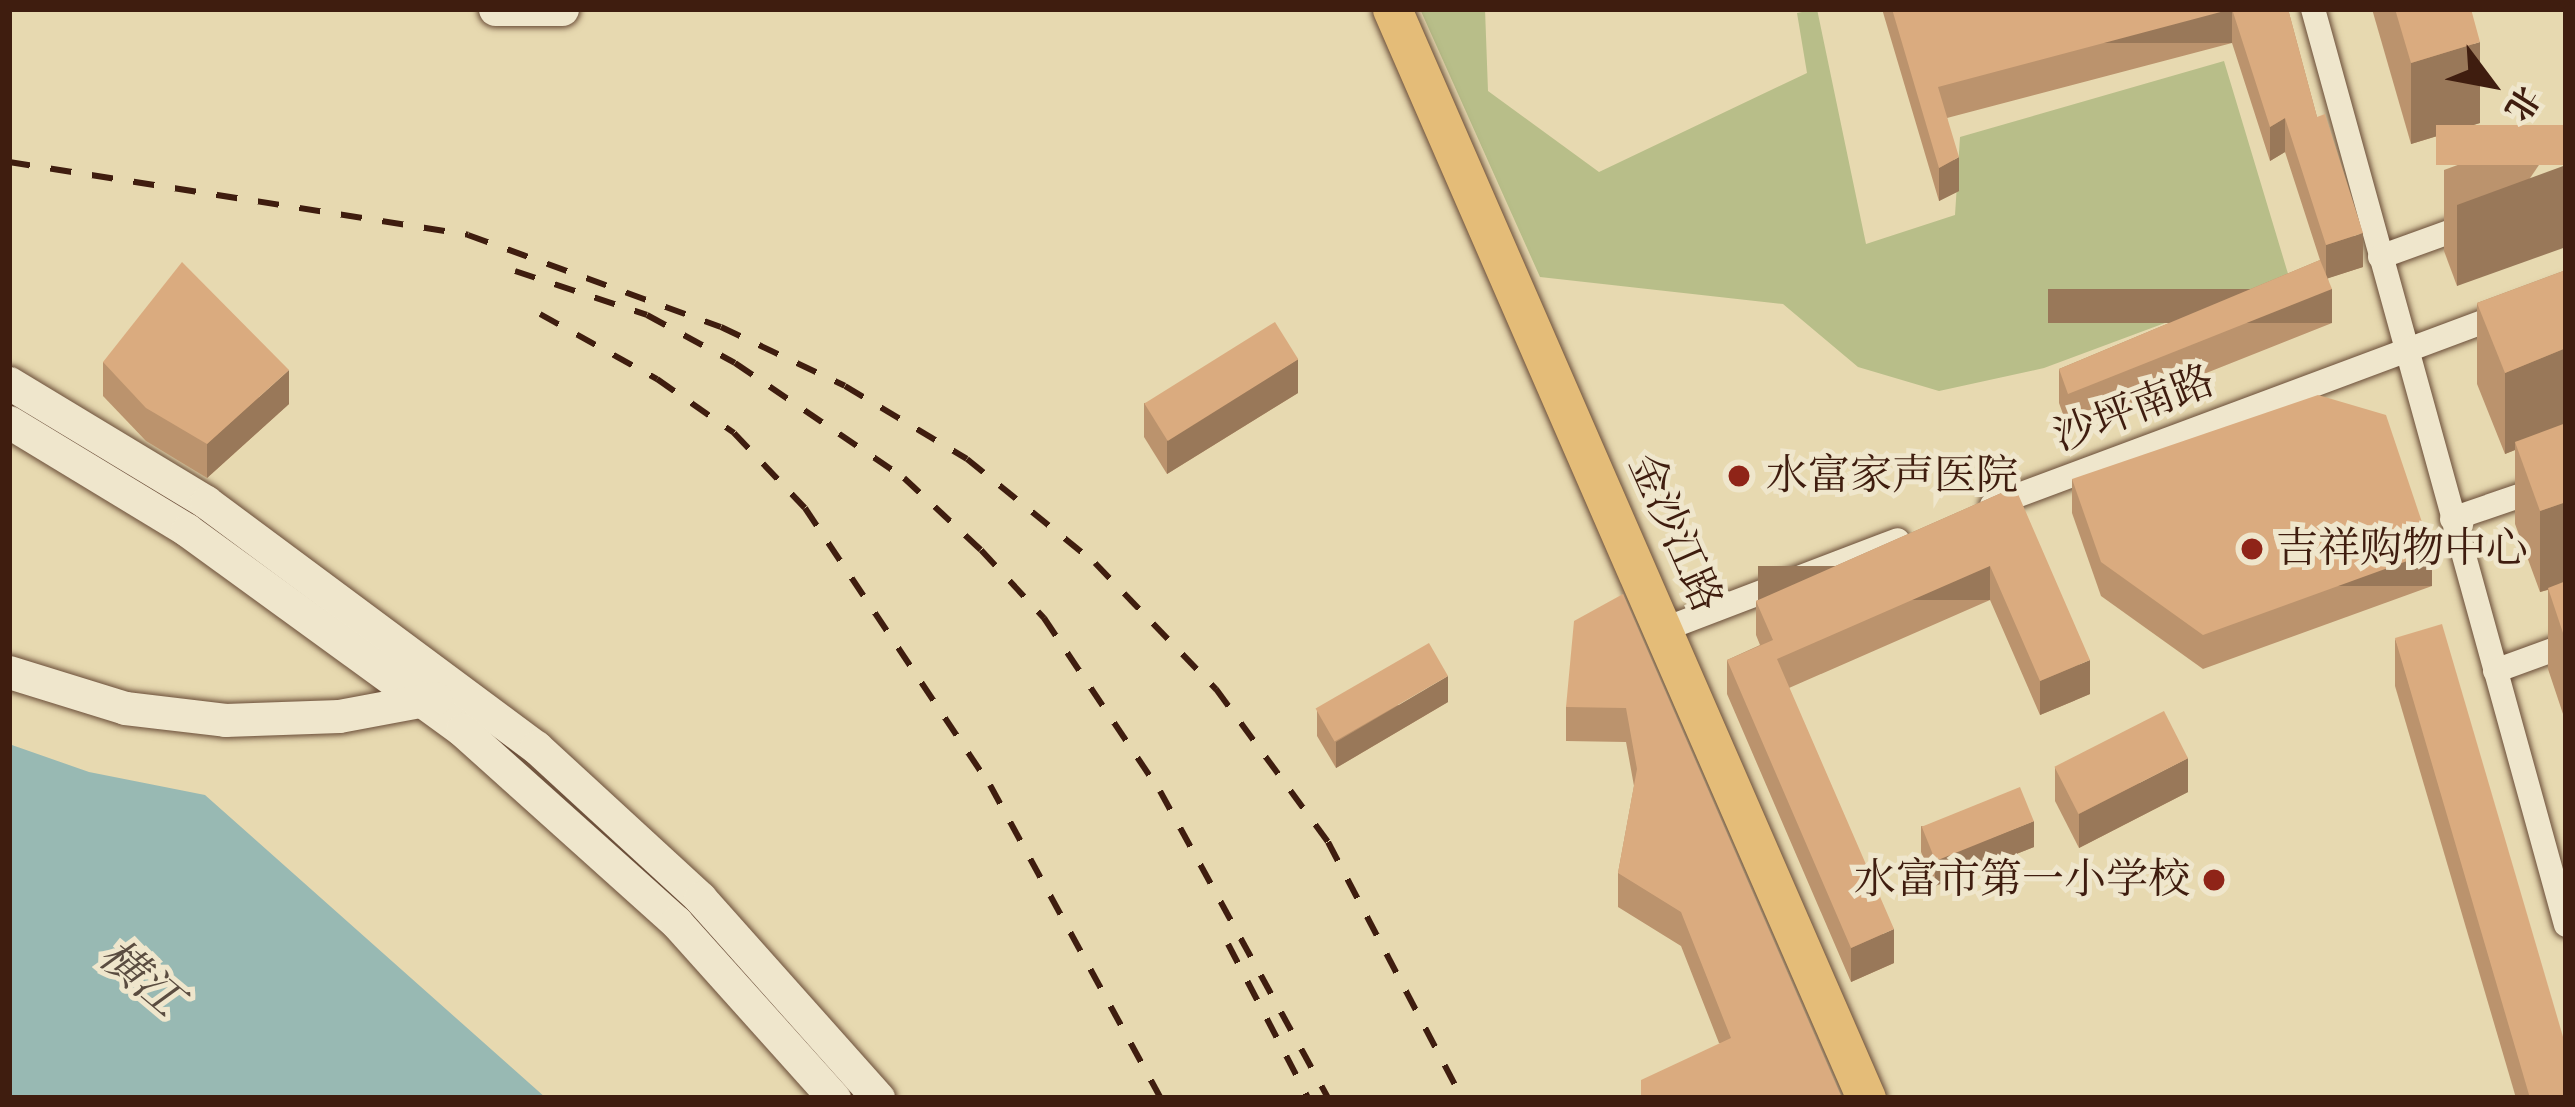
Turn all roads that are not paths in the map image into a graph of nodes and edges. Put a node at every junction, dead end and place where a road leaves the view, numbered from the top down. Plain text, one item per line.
1 (495, 9) edge
2 (562, 9) edge
3 (1392, 9) edge
4 (2313, 9) edge
5 (2504, 212) edge
6 (2380, 257) junction
7 (2566, 291) edge
8 (2404, 349) junction
9 (9, 383) edge
10 (17, 427) edge
11 (2566, 480) edge
12 (2452, 519) junction
13 (1664, 628) junction
14 (2566, 645) edge
15 (2495, 671) junction
16 (9, 673) edge
17 (465, 689) junction
18 (413, 703) junction
19 (2566, 925) edge
20 (834, 1098) edge
21 (878, 1098) edge
22 (1866, 1098) edge

1 - 2 main road
3 - 13 highway, 金沙江路
4 - 6 street
5 - 6 street
6 - 8 street
7 - 8 street, 沙坪南路
8 - 12 street
8 - 13 street, 沙坪南路
9 - 17 main road
10 - 18 main road
11 - 12 street
12 - 15 street
13 - 22 highway, 金沙江路
14 - 15 street
15 - 19 street
16 - 18 main road
17 - 18 main road
17 - 21 main road
18 - 20 main road

